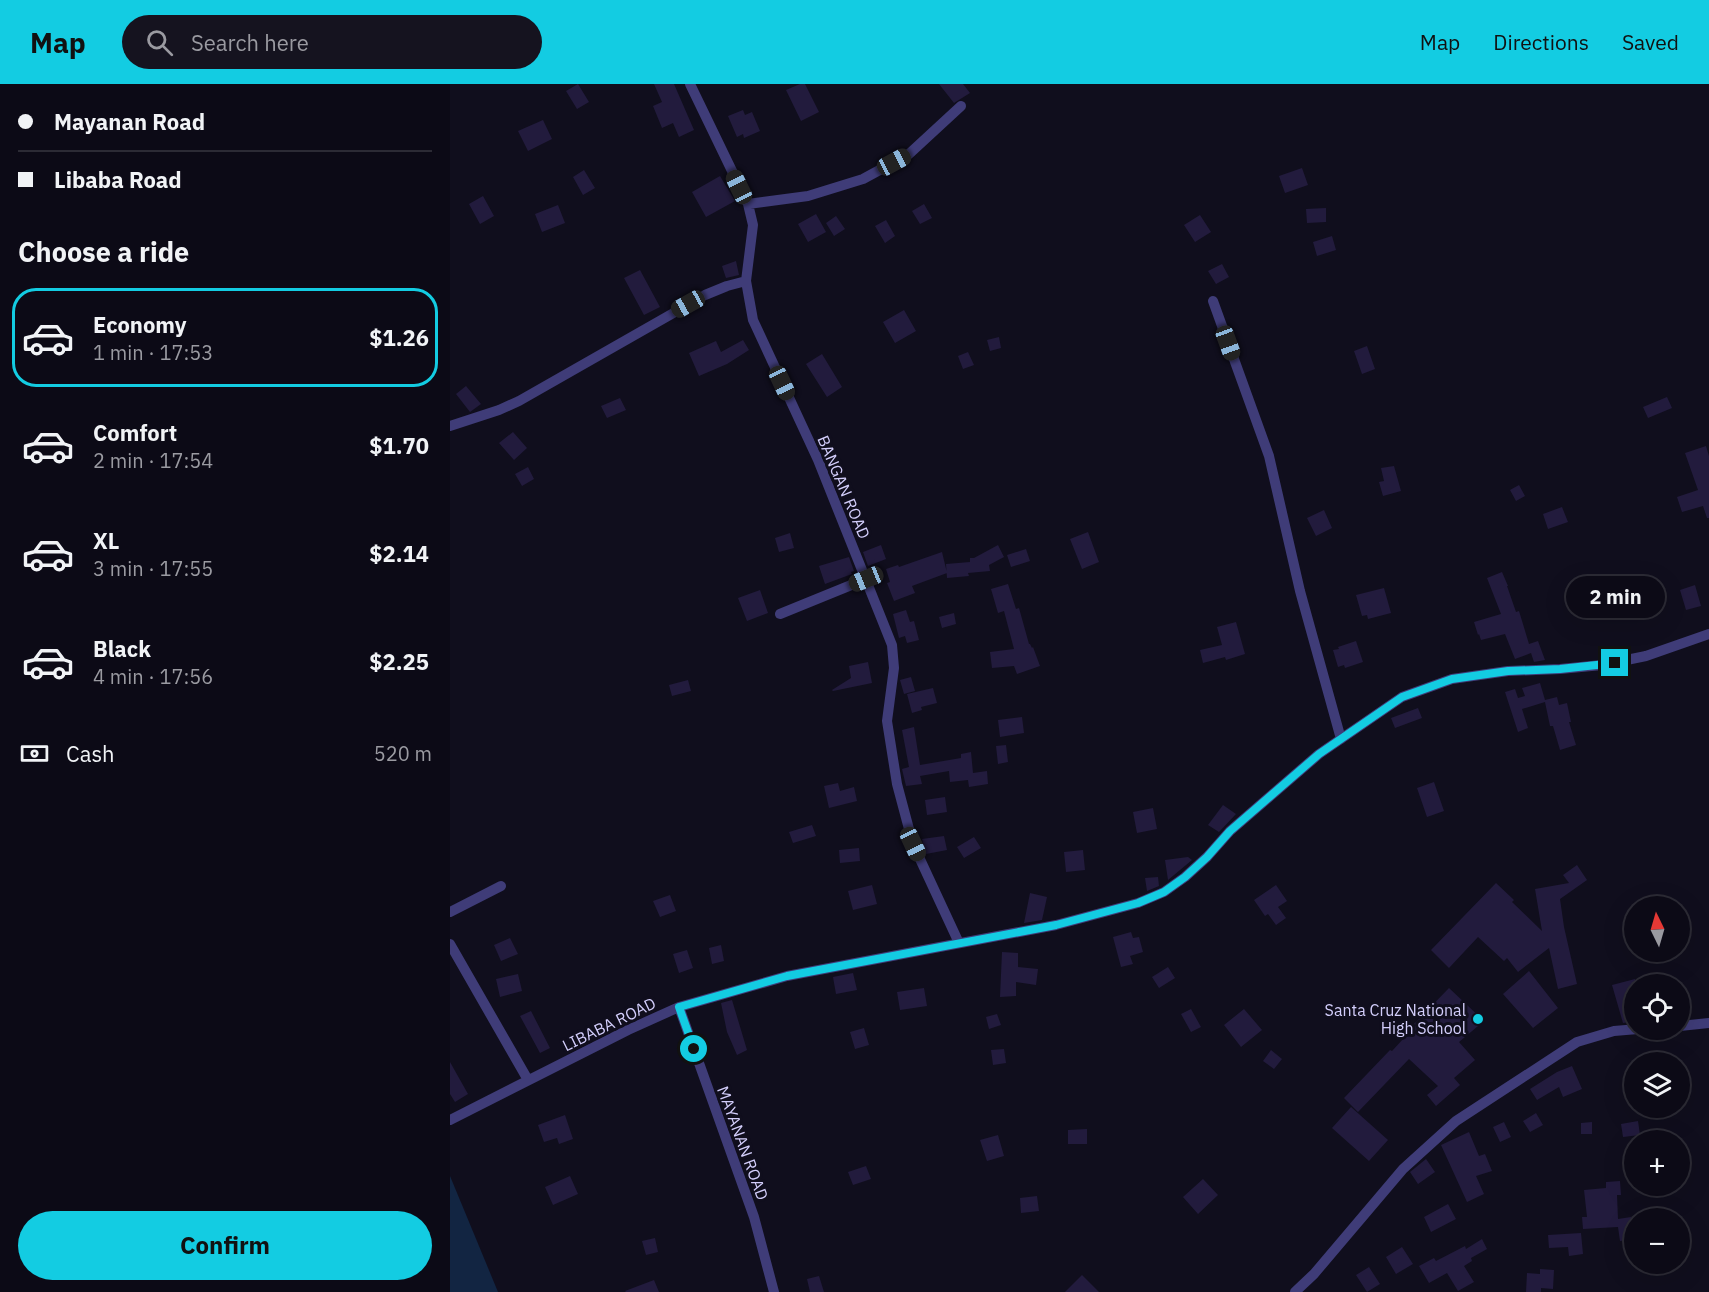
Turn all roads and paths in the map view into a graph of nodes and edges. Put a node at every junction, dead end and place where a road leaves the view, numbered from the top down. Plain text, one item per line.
1 (690, 84) edge
2 (961, 106) dead end
3 (748, 204) junction
4 (746, 281) junction
5 (1213, 301) dead end
6 (450, 426) edge
7 (866, 579) junction
8 (780, 614) dead end
9 (1709, 634) edge
10 (1341, 739) junction
11 (501, 886) dead end
12 (450, 912) edge
13 (959, 943) junction
14 (450, 944) edge
15 (679, 1007) junction
16 (1709, 1023) edge
17 (1690, 1025) edge
18 (1624, 1030) edge
19 (528, 1080) junction
20 (450, 1120) edge
21 (774, 1292) edge
22 (1295, 1292) edge

1 - 3 street, BANGAN ROAD
2 - 3 street
3 - 4 street, BANGAN ROAD
4 - 6 street
4 - 7 street, BANGAN ROAD
5 - 10 street
7 - 8 street
7 - 13 street, BANGAN ROAD
9 - 10 street, LIBABA ROAD
10 - 13 street, LIBABA ROAD
11 - 12 street
13 - 15 street, LIBABA ROAD
14 - 19 street
15 - 19 street, LIBABA ROAD
15 - 21 street, MAYANAN ROAD
16 - 17 street
18 - 22 street
19 - 20 street, LIBABA ROAD

